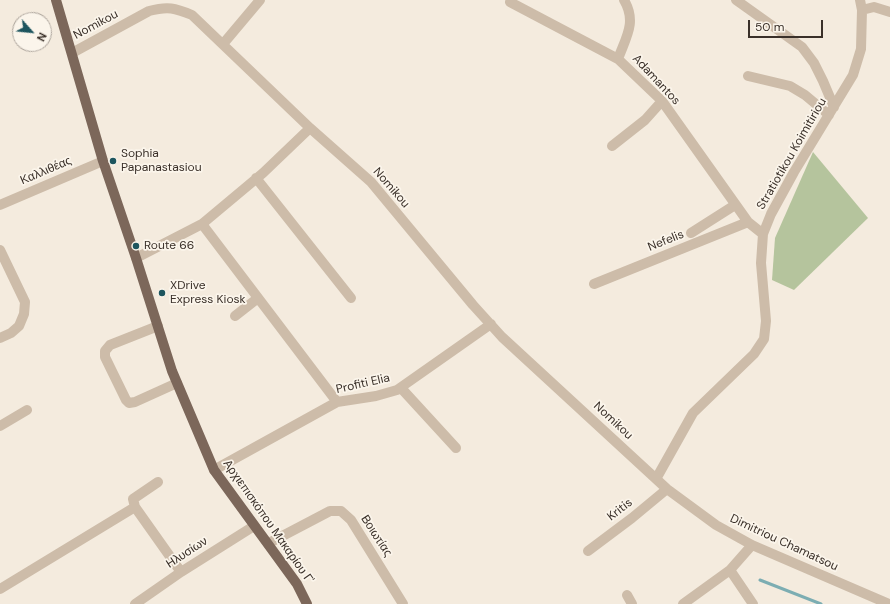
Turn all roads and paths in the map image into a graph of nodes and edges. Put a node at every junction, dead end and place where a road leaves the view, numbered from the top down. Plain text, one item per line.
1 (56, 0) edge
2 (260, 0) edge
3 (624, 0) edge
4 (736, 0) edge
5 (510, 2) dead end
6 (164, 4) edge
7 (861, 5) edge
8 (890, 12) edge
9 (223, 44) junction
10 (72, 53) junction
11 (618, 59) junction
12 (748, 76) dead end
13 (662, 101) junction
14 (831, 111) junction
15 (310, 128) junction
16 (612, 146) dead end
17 (103, 161) junction
18 (256, 178) junction
19 (0, 205) edge
20 (735, 205) junction
21 (748, 222) junction
22 (202, 224) junction
23 (691, 233) dead end
24 (763, 234) junction
25 (0, 250) edge
26 (136, 258) junction
27 (594, 284) dead end
28 (258, 298) junction
29 (351, 298) dead end
30 (235, 316) dead end
31 (491, 324) junction
32 (158, 326) junction
33 (0, 338) edge
34 (177, 383) junction
35 (401, 388) junction
36 (337, 402) junction
37 (27, 410) dead end
38 (0, 426) edge
39 (456, 448) dead end
40 (214, 470) junction
41 (656, 479) junction
42 (158, 482) dead end
43 (667, 489) junction
44 (135, 507) junction
45 (254, 526) junction
46 (269, 543) junction
47 (752, 545) junction
48 (588, 551) dead end
49 (730, 570) junction
50 (181, 572) junction
51 (0, 589) edge
52 (135, 604) edge
53 (307, 604) edge
54 (403, 604) edge
55 (684, 604) edge
56 (753, 604) edge
57 (889, 604) edge

1 - 10 main road, Αρχιεπισκόπου Μακαρίου Γ'
2 - 9 street
3 - 11 street
4 - 14 street
5 - 11 street, Adamantos
6 - 9 street, Nomikou
6 - 10 street, Nomikou
7 - 8 street
7 - 14 street, Stratiotikou Koimitiriou
9 - 15 street, Nomikou
10 - 17 main road, Αρχιεπισκόπου Μακαρίου Γ'
11 - 13 street, Adamantos
12 - 14 street
13 - 16 street
13 - 20 street, Adamantos
14 - 24 street, Stratiotikou Koimitiriou
15 - 18 street
15 - 31 street, Nomikou
17 - 19 street, Καλλιθέας
17 - 26 main road, Αρχιεπισκόπου Μακαρίου Γ'
18 - 22 street
18 - 29 street
20 - 21 street, Adamantos
20 - 23 street
21 - 24 street, Adamantos
21 - 27 street, Nefelis
22 - 26 street
22 - 28 street
24 - 41 street, Stratiotikou Koimitiriou
25 - 33 street
26 - 32 main road, Αρχιεπισκόπου Μακαρίου Γ'
28 - 30 street
28 - 36 street
31 - 35 street, Profiti Elia
31 - 41 street, Nomikou
32 - 34 main road, Αρχιεπισκόπου Μακαρίου Γ'
32 - 34 street
34 - 40 main road, Αρχιεπισκόπου Μακαρίου Γ'
35 - 36 street, Profiti Elia
35 - 39 street
36 - 40 street, Profiti Elia
37 - 38 street
40 - 45 main road, Αρχιεπισκόπου Μακαρίου Γ'
41 - 43 street, Dimitriou Chamatsou
42 - 44 street
43 - 47 street, Dimitriou Chamatsou
43 - 48 street, Kritis
44 - 50 street
44 - 51 street
45 - 46 main road, Αρχιεπισκόπου Μακαρίου Γ'
45 - 50 street, Ηλυσίων
46 - 53 main road, Αρχιεπισκόπου Μακαρίου Γ'
46 - 54 street, Βοιωτίας
47 - 49 street
47 - 57 street, Dimitriou Chamatsou
49 - 55 street
49 - 56 street
50 - 52 street, Ηλυσίων

